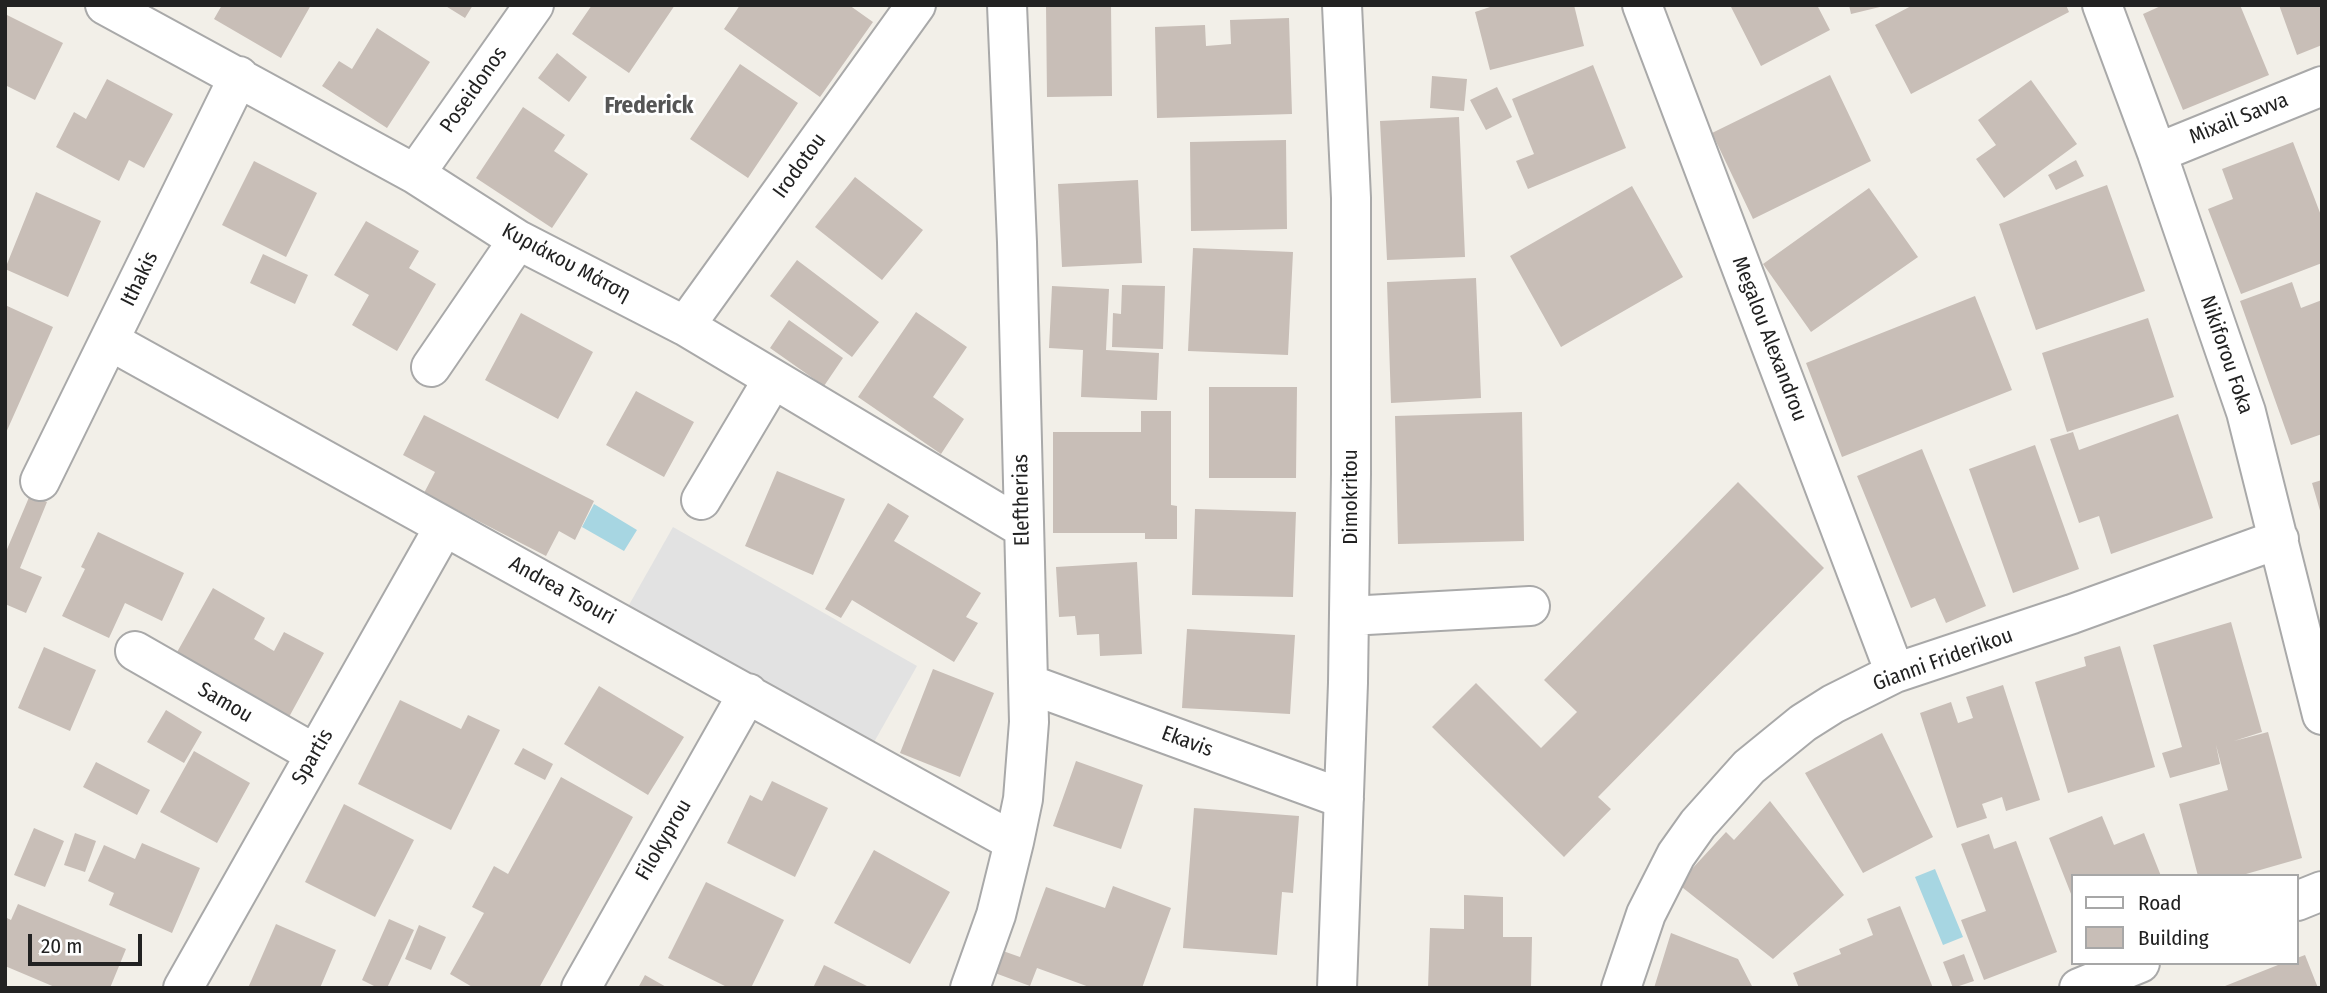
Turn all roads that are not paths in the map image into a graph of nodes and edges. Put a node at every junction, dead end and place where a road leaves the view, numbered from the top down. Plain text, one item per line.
1 (534, 5) edge
2 (916, 5) edge
3 (1007, 5) edge
4 (1342, 5) edge
5 (1642, 5) edge
6 (2102, 5) edge
7 (129, 11) edge
8 (239, 76) junction
9 (2322, 86) edge
10 (2157, 153) junction
11 (415, 174) junction
12 (518, 240) junction
13 (685, 326) junction
14 (110, 341) junction
15 (431, 368) dead end
16 (774, 380) junction
17 (40, 481) dead end
18 (701, 500) dead end
19 (444, 527) junction
20 (1023, 528) junction
21 (2279, 539) junction
22 (1530, 606) dead end
23 (1349, 616) junction
24 (2313, 642) edge
25 (135, 651) dead end
26 (1895, 673) junction
27 (1030, 684) junction
28 (748, 693) junction
29 (2322, 715) edge
30 (315, 754) junction
31 (1344, 799) junction
32 (1014, 842) junction
33 (2322, 891) edge
34 (2299, 900) edge
35 (2135, 965) edge
36 (183, 988) edge
37 (581, 988) edge
38 (970, 988) edge
39 (1337, 988) edge
40 (1621, 988) edge
41 (2079, 988) edge

1 - 11 street, Poseidonos
2 - 13 street, Irodotou
3 - 20 street, Eleftherias
4 - 23 street, Dimokritou
5 - 26 street, Megalou Alexandrou
6 - 10 street, Nikiforou Foka
7 - 8 street, Κυριάκου Μάτση
8 - 11 street, Κυριάκου Μάτση
8 - 14 street, Ithakis
9 - 10 street, Mixail Savva
10 - 21 street, Nikiforou Foka
11 - 12 street, Κυριάκου Μάτση
12 - 13 street, Κυριάκου Μάτση
12 - 15 street
13 - 16 street, Κυριάκου Μάτση
14 - 17 street, Ithakis
14 - 19 street, Andrea Tsouri
16 - 18 street
16 - 20 street, Κυριάκου Μάτση
19 - 28 street, Andrea Tsouri
19 - 30 street, Spartis
20 - 27 street, Eleftherias
21 - 24 street, Nikiforou Foka
21 - 26 street, Gianni Friderikou
22 - 23 street
23 - 31 street, Dimokritou
24 - 29 street, Nikiforou Foka
25 - 30 street, Samou
26 - 40 street, Gianni Friderikou
27 - 31 street, Ekavis
27 - 32 street, Eleftherias
28 - 32 street, Andrea Tsouri
28 - 37 street, Filokyprou
30 - 36 street, Spartis
31 - 39 street, Dimokritou
32 - 38 street, Eleftherias
33 - 34 street
35 - 41 street

